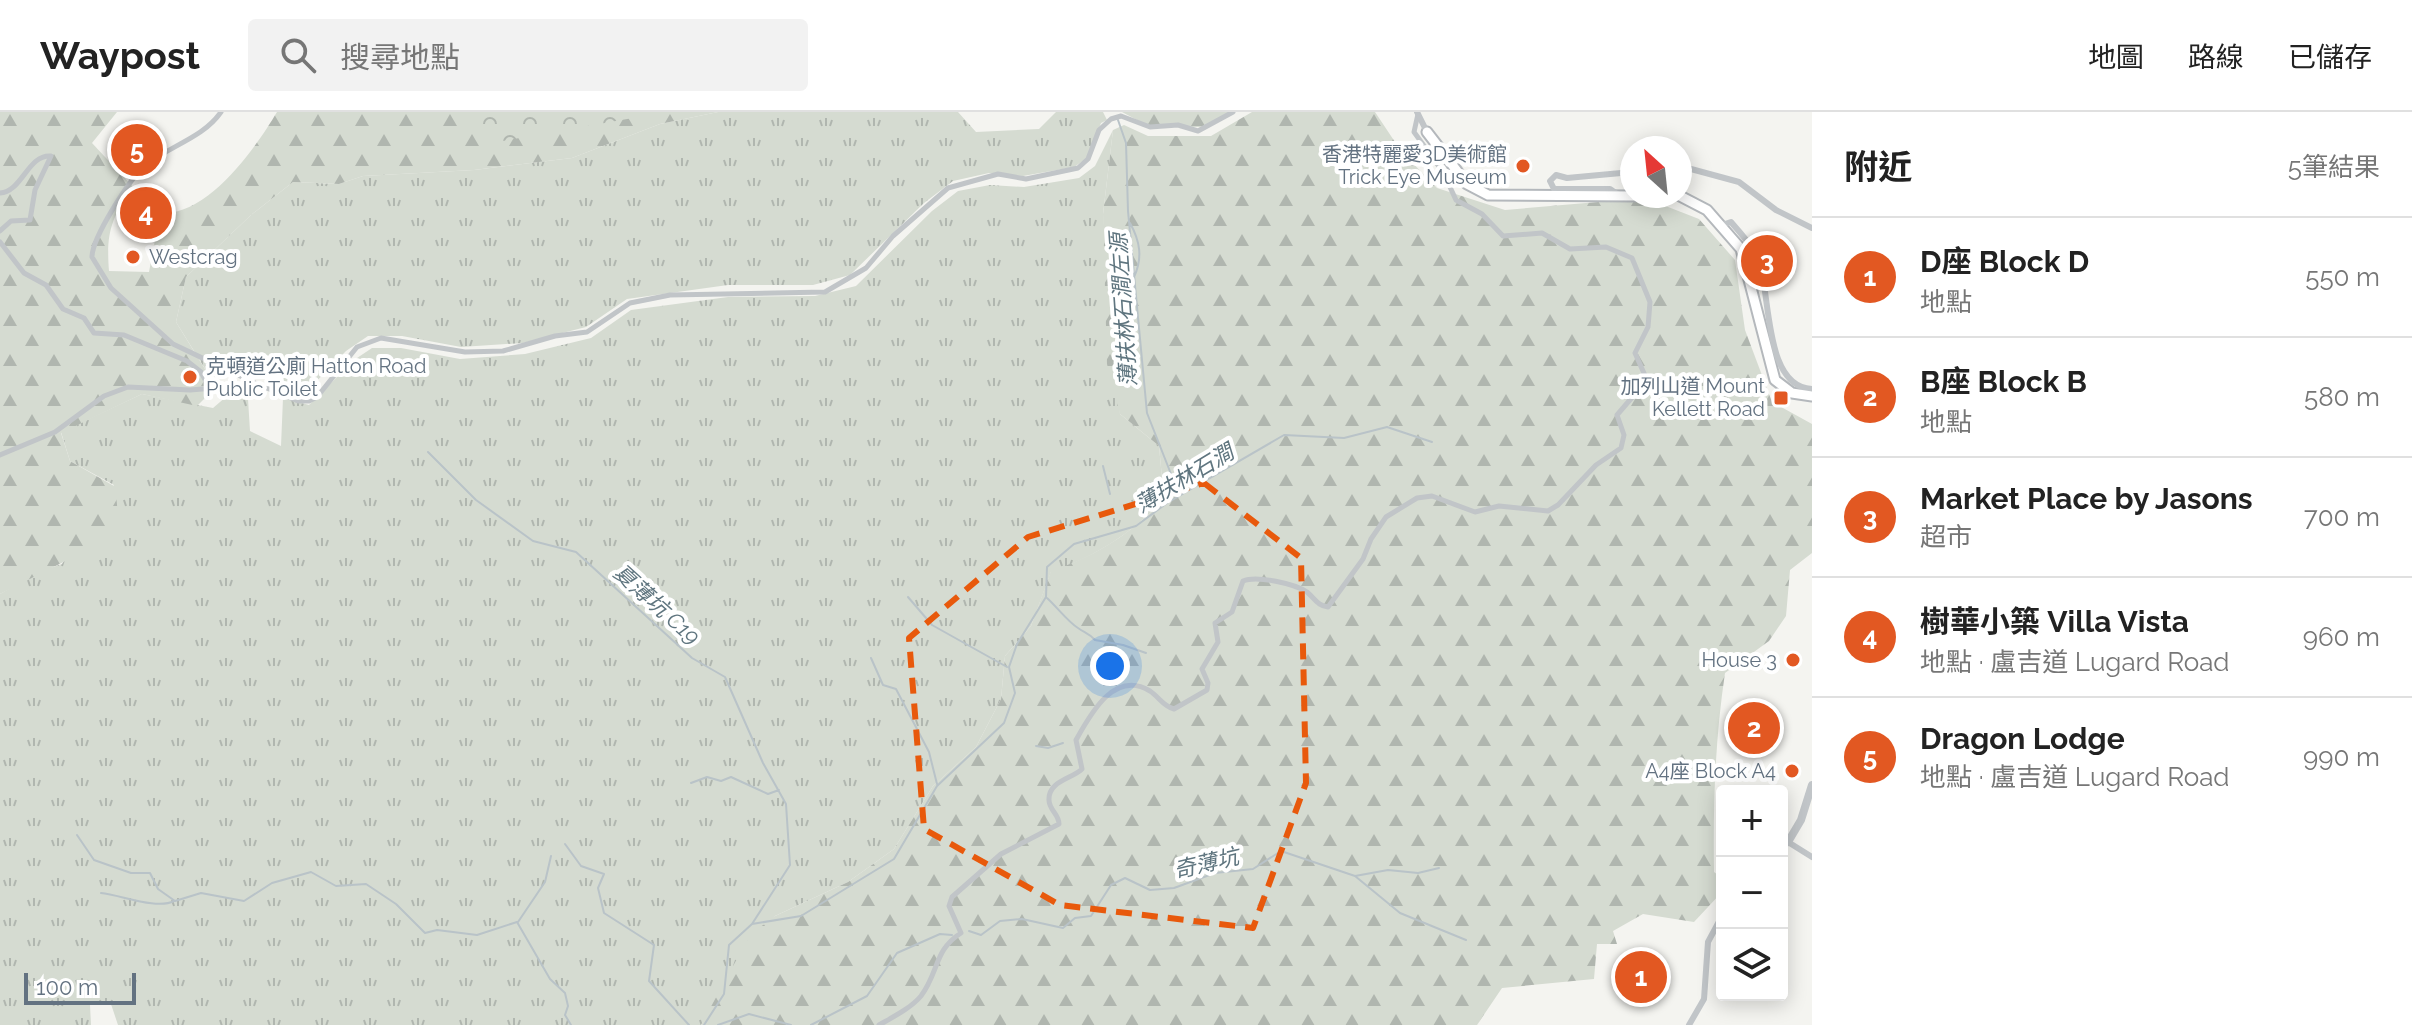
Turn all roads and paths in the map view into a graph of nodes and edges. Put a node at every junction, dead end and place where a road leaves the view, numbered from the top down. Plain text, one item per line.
1 (221, 112) edge
2 (1233, 112) edge
3 (1418, 113) edge
4 (1427, 132) joint
5 (1692, 169) edge
6 (1620, 173) edge
7 (0, 193) edge
8 (1620, 195) edge
9 (1620, 196) edge
10 (1692, 201) edge
11 (1722, 225) junction
12 (1812, 228) edge
13 (0, 231) edge
14 (0, 242) edge
15 (262, 386) junction
16 (209, 387) junction
17 (1812, 389) edge
18 (1812, 396) edge
19 (0, 455) edge
20 (1812, 785) edge
21 (1788, 840) edge
22 (1788, 845) edge
23 (1812, 857) edge
24 (1716, 933) edge
25 (879, 1025) edge
26 (1689, 1025) edge

1 - 15 street
2 - 15 street
3 - 4 street
3 - 25 street
4 - 9 main road
5 - 12 street
6 - 8 street
7 - 13 street
10 - 11 main road
11 - 17 street
11 - 18 main road
14 - 16 street
15 - 16 street
16 - 19 street
20 - 21 street
22 - 23 street
24 - 26 street

